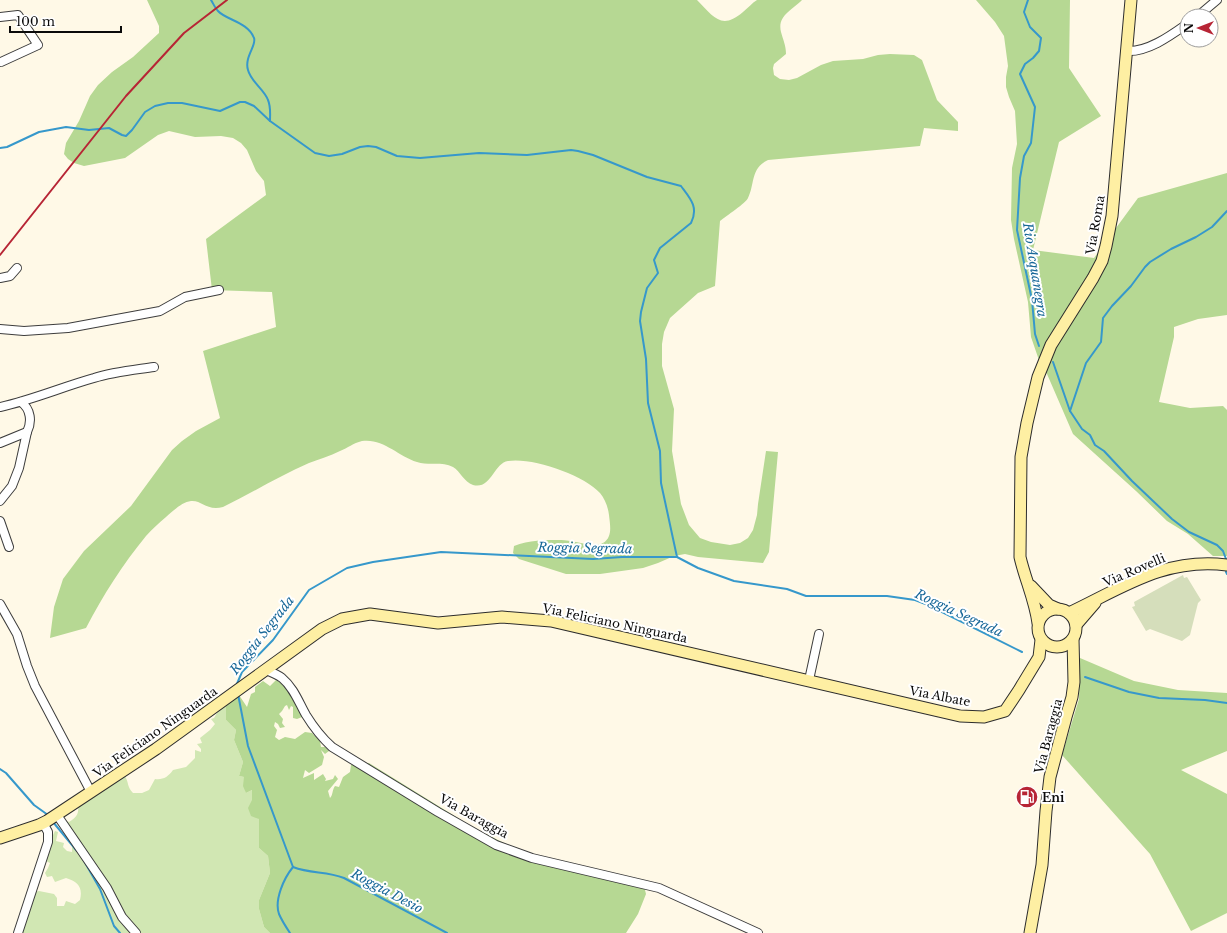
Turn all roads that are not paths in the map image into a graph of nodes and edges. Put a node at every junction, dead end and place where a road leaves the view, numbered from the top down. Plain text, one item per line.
1 (1131, 0) edge
2 (1217, 0) edge
3 (1208, 8) edge
4 (0, 17) edge
5 (1179, 29) edge
6 (1127, 51) junction
7 (1, 62) edge
8 (17, 268) dead end
9 (0, 278) edge
10 (219, 290) dead end
11 (0, 329) edge
12 (154, 367) dead end
13 (22, 402) junction
14 (0, 407) edge
15 (27, 432) junction
16 (0, 443) edge
17 (0, 501) edge
18 (0, 521) edge
19 (2, 532) edge
20 (9, 547) dead end
21 (1227, 565) edge
22 (1027, 581) junction
23 (1098, 600) junction
24 (0, 604) edge
25 (1058, 609) junction
26 (1069, 613) junction
27 (1038, 622) junction
28 (1076, 625) junction
29 (819, 634) dead end
30 (1073, 639) junction
31 (1041, 640) junction
32 (1054, 647) junction
33 (1039, 657) junction
34 (1074, 665) junction
35 (266, 670) junction
36 (809, 680) junction
37 (91, 792) junction
38 (50, 819) junction
39 (0, 838) edge
40 (18, 933) edge
41 (136, 933) edge
42 (758, 933) edge
43 (1030, 933) edge

1 - 6 street, Via Roma
2 - 3 street
4 - 7 street
5 - 6 street
6 - 22 street, Via Roma
8 - 9 street
10 - 11 street
12 - 13 street
13 - 14 street
13 - 15 street
15 - 16 street
15 - 17 street
18 - 19 street
19 - 20 street
21 - 23 street, Via Rovelli
22 - 25 street, Via Roma
22 - 27 street, Via Roma
23 - 26 street, Via Rovelli
23 - 28 street, Via Rovelli
24 - 37 street
25 - 26 street
25 - 27 street
26 - 28 street
27 - 31 street
28 - 30 street
29 - 36 street
30 - 32 street
30 - 34 street, Via Baraggia
31 - 32 street
31 - 33 street, Via Albate
32 - 33 street, Via Albate
32 - 34 street
33 - 36 street, Via Albate
34 - 43 street, Via Baraggia
35 - 36 street, Via Feliciano Ninguarda
35 - 37 street, Via Feliciano Ninguarda
35 - 42 street, Via Baraggia
37 - 38 street, Via Feliciano Ninguarda
38 - 39 street, Via Feliciano Ninguarda
38 - 40 street
38 - 41 street

